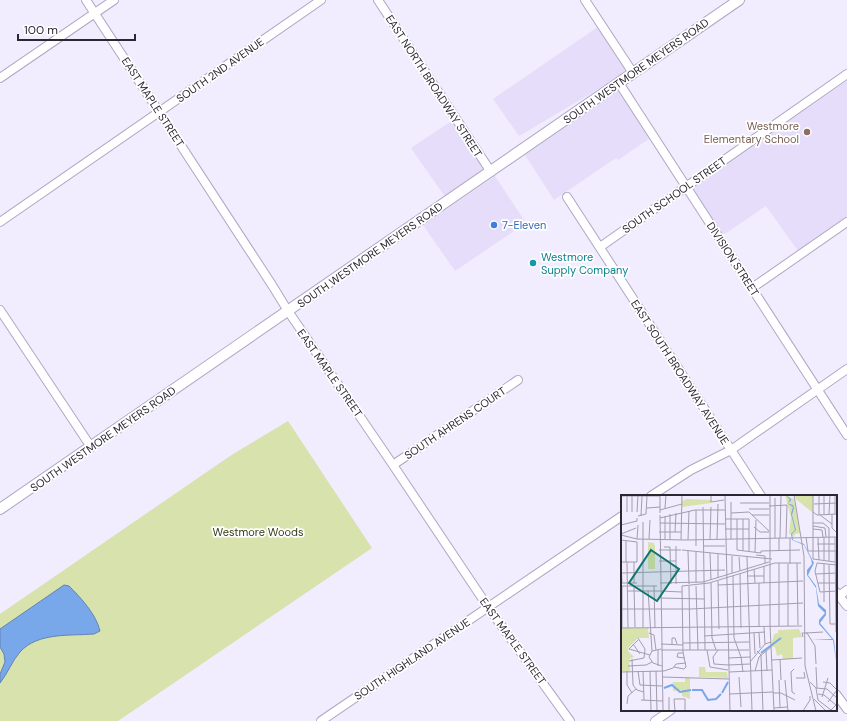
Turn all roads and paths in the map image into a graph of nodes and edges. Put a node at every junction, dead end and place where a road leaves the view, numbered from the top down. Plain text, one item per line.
1 (86, 0) edge
2 (114, 0) edge
3 (322, 0) edge
4 (378, 0) edge
5 (585, 0) edge
6 (739, 0) edge
7 (94, 14) junction
8 (633, 73) junction
9 (847, 74) edge
10 (0, 78) edge
11 (619, 83) junction
12 (160, 112) junction
13 (490, 172) junction
14 (686, 186) junction
15 (567, 197) dead end
16 (0, 222) edge
17 (847, 222) edge
18 (600, 247) junction
19 (752, 288) junction
20 (0, 310) edge
21 (288, 312) junction
22 (847, 369) edge
23 (518, 380) dead end
24 (818, 389) junction
25 (847, 435) edge
26 (91, 447) junction
27 (731, 450) junction
28 (393, 465) junction
29 (654, 495) edge
30 (761, 495) edge
31 (0, 510) edge
32 (621, 517) edge
33 (847, 590) edge
34 (838, 594) edge
35 (847, 606) edge
36 (488, 607) junction
37 (837, 695) edge
38 (847, 709) edge
39 (670, 711) edge
40 (321, 721) edge
41 (570, 721) edge
42 (656, 721) edge

1 - 7 street, EAST MAPLE STREET
2 - 7 street
3 - 12 street, SOUTH 2ND AVENUE
4 - 13 street, EAST NORTH BROADWAY STREET
5 - 8 street
6 - 8 street, SOUTH WESTMORE MEYERS ROAD
7 - 10 street
7 - 12 street, EAST MAPLE STREET
8 - 11 street, SOUTH WESTMORE MEYERS ROAD
9 - 14 street, SOUTH SCHOOL STREET
11 - 13 street, SOUTH WESTMORE MEYERS ROAD
11 - 14 street, DIVISION STREET
12 - 16 street, SOUTH 2ND AVENUE
12 - 21 street, EAST MAPLE STREET
13 - 21 street, SOUTH WESTMORE MEYERS ROAD
14 - 18 street, SOUTH SCHOOL STREET
14 - 19 street, DIVISION STREET
15 - 18 street, EAST SOUTH BROADWAY AVENUE
17 - 19 street
18 - 27 street, EAST SOUTH BROADWAY AVENUE
19 - 24 street, DIVISION STREET
20 - 26 street
21 - 26 street, SOUTH WESTMORE MEYERS ROAD
21 - 28 street, EAST MAPLE STREET
22 - 24 street
23 - 28 street, SOUTH AHRENS COURT
24 - 25 street, DIVISION STREET
24 - 27 street
26 - 31 street, SOUTH WESTMORE MEYERS ROAD
27 - 29 street
27 - 30 street, EAST SOUTH BROADWAY AVENUE
28 - 36 street, EAST MAPLE STREET
32 - 36 street, SOUTH HIGHLAND AVENUE
33 - 34 street
34 - 35 street
36 - 40 street, SOUTH HIGHLAND AVENUE
36 - 41 street, EAST MAPLE STREET
37 - 38 street
39 - 42 street

